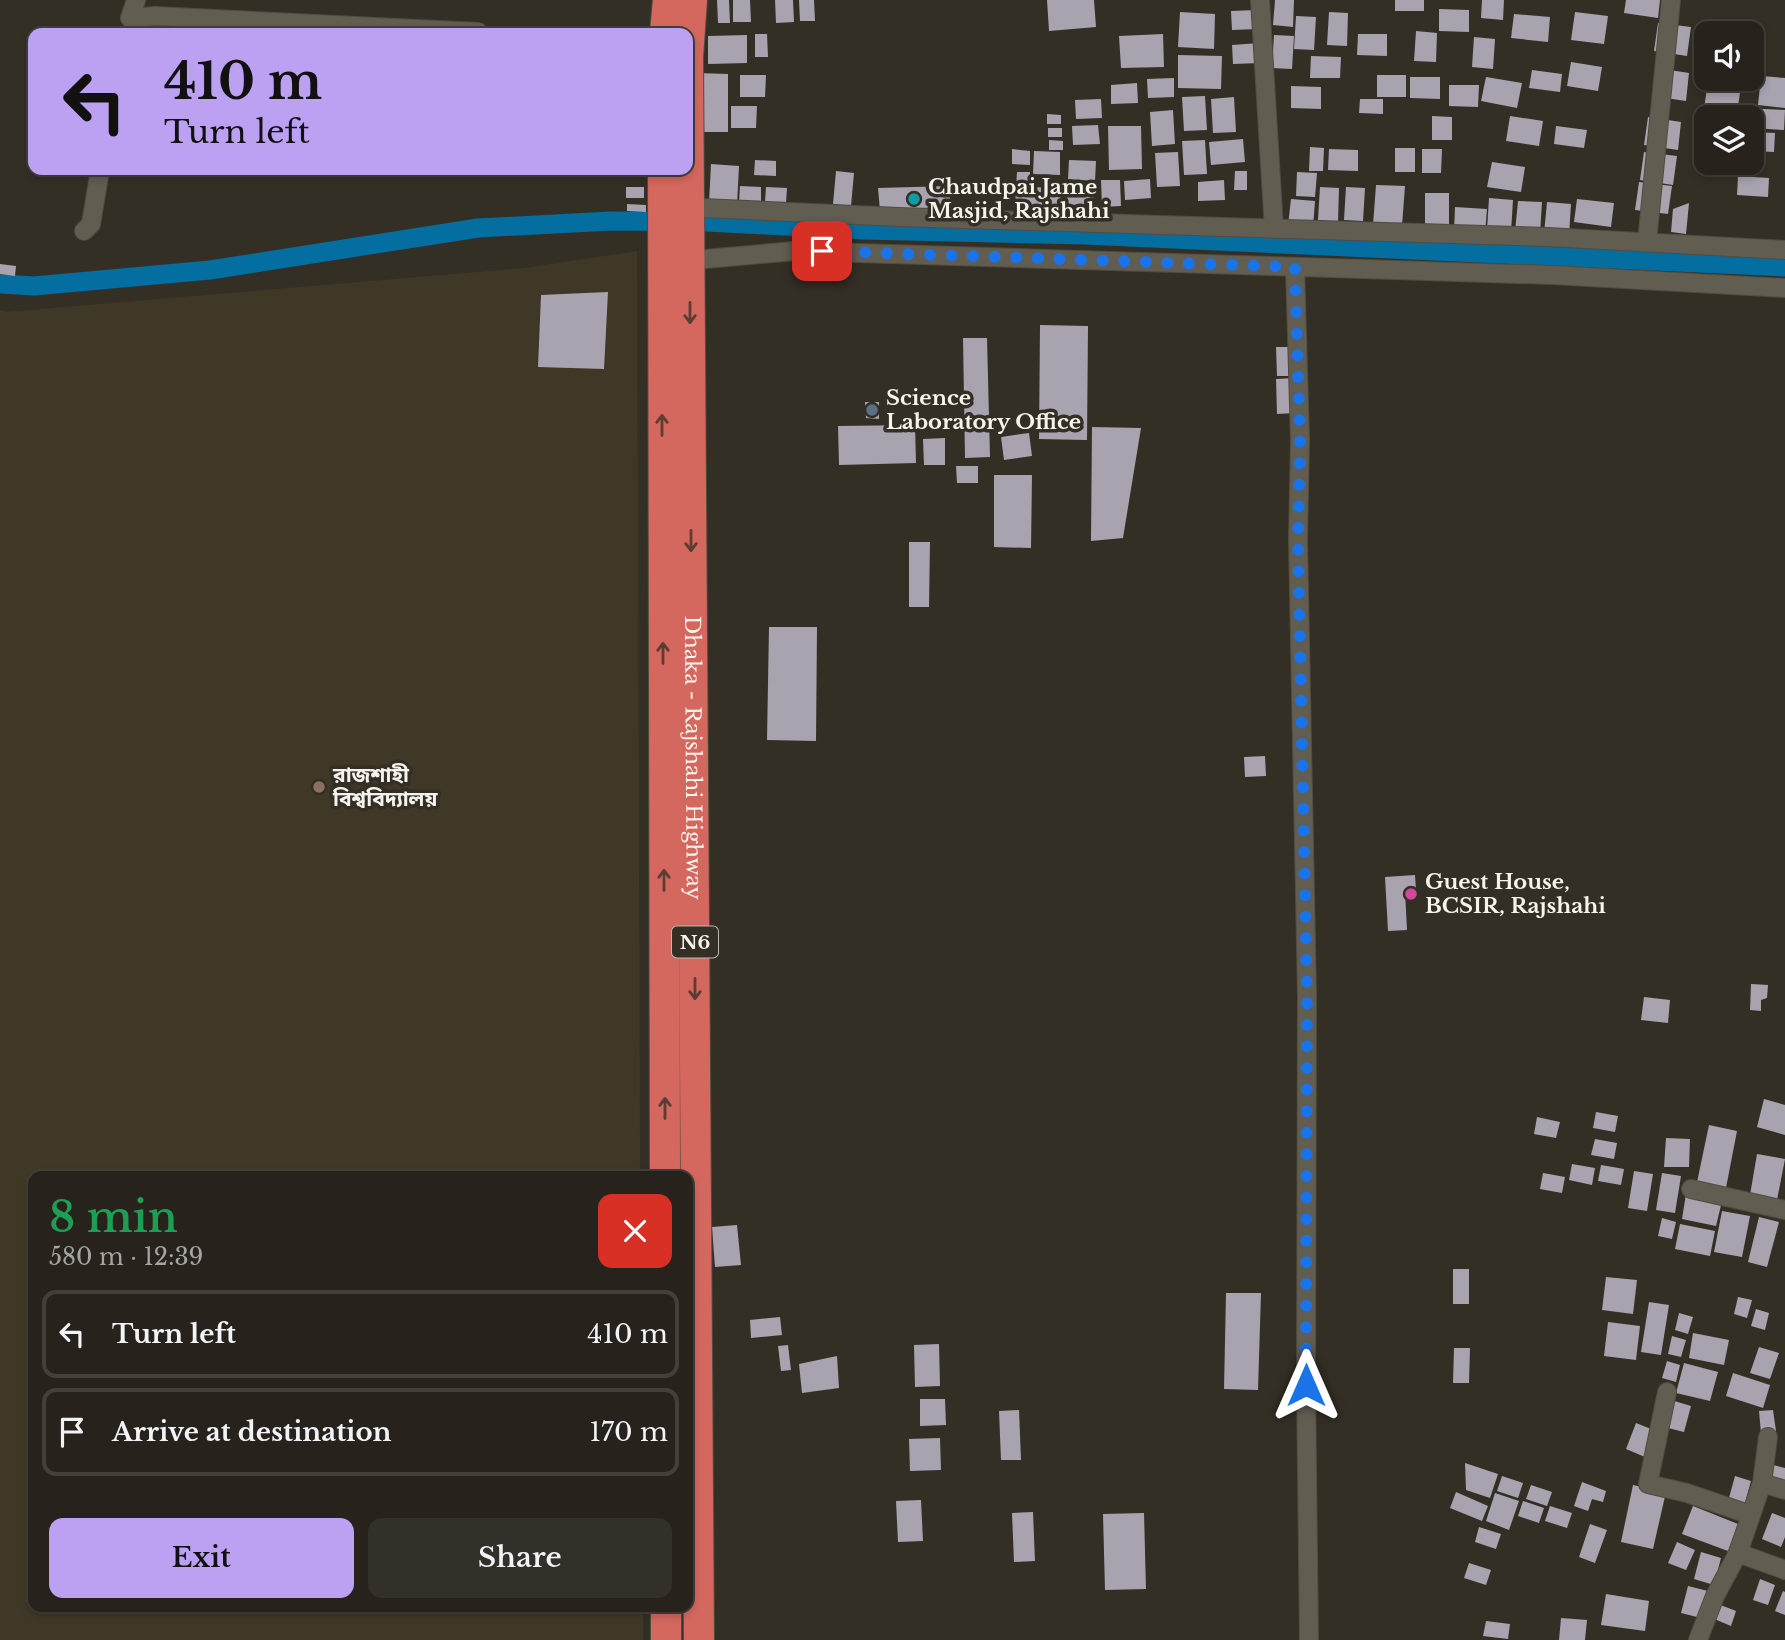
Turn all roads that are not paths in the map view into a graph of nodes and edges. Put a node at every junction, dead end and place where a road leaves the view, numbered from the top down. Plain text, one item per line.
1 (136, 0) edge
2 (668, 0) edge
3 (692, 0) edge
4 (1260, 0) edge
5 (1671, 0) edge
6 (127, 26) edge
7 (396, 28) edge
8 (665, 28) edge
9 (690, 28) edge
10 (99, 175) edge
11 (665, 175) edge
12 (679, 175) edge
13 (676, 207) junction
14 (1274, 229) junction
15 (84, 231) dead end
16 (1647, 242) junction
17 (1785, 250) edge
18 (676, 255) junction
19 (1295, 267) junction
20 (1785, 288) edge
21 (665, 1171) edge
22 (691, 1171) edge
23 (1691, 1189) dead end
24 (1785, 1210) edge
25 (693, 1279) edge
26 (1667, 1392) dead end
27 (1768, 1437) dead end
28 (1762, 1483) junction
29 (1785, 1490) edge
30 (1751, 1516) junction
31 (1738, 1553) junction
32 (1785, 1570) edge
33 (666, 1612) edge
34 (666, 1640) edge
35 (699, 1640) edge
36 (1309, 1640) edge
37 (1698, 1640) edge

1 - 6 street
2 - 8 highway
3 - 9 highway, Dhaka - Rajshahi Highway / N6
4 - 14 street
5 - 16 street
6 - 7 street
10 - 15 street
11 - 13 highway, Dhaka - Rajshahi Highway / N6
12 - 13 highway, Dhaka - Rajshahi Highway / N6
13 - 14 street
13 - 18 highway, Dhaka - Rajshahi Highway / N6
14 - 16 street
16 - 17 street
18 - 19 street
21 -> 18 highway, Dhaka - Rajshahi Highway / N6
18 -> 22 highway, Dhaka - Rajshahi Highway / N6
19 - 20 street
19 - 36 street
23 - 24 street
25 -> 35 highway, Dhaka - Rajshahi Highway / N6
26 - 30 street
27 - 28 street
28 - 29 street
28 - 30 street
30 - 31 street
31 - 32 street
31 - 37 street
33 - 34 highway

